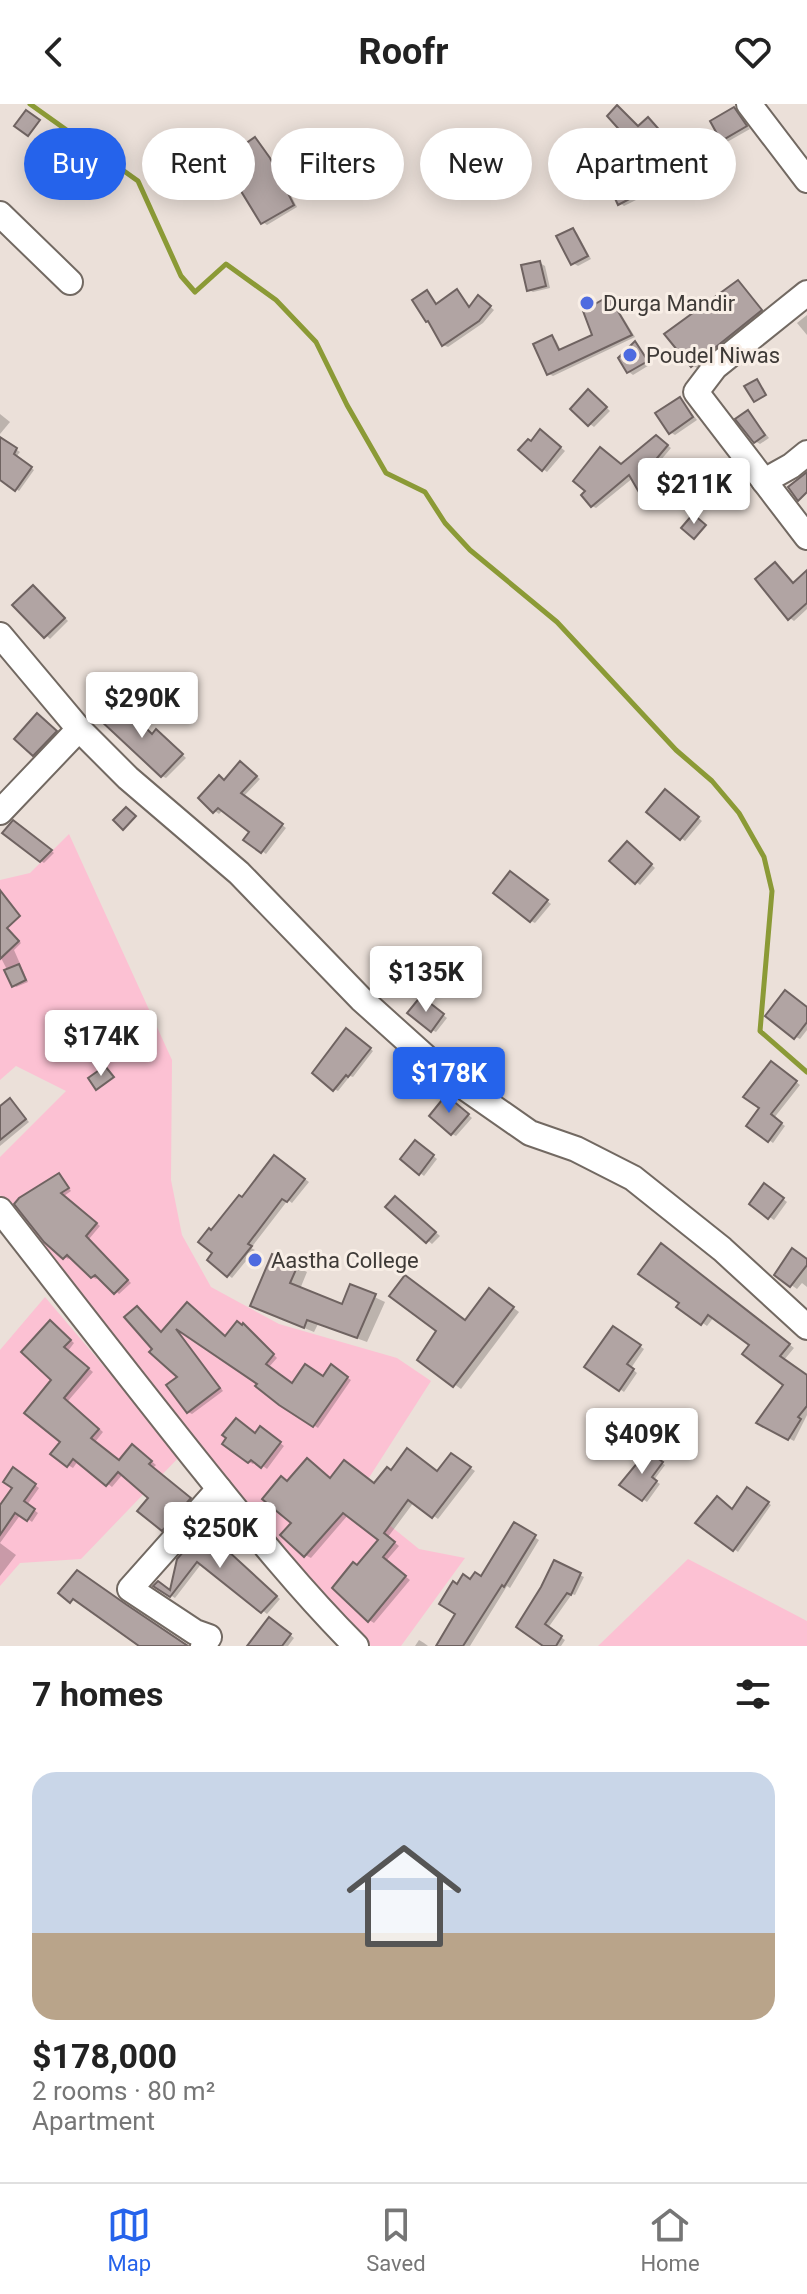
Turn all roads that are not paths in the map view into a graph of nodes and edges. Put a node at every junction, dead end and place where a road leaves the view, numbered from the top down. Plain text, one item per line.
1 (749, 104) edge
2 (807, 180) edge
3 (0, 214) edge
4 (70, 282) dead end
5 (807, 293) edge
6 (807, 453) edge
7 (764, 481) junction
8 (807, 537) edge
9 (0, 635) edge
10 (79, 729) junction
11 (0, 812) edge
12 (0, 1210) edge
13 (807, 1327) edge
14 (219, 1489) junction
15 (203, 1646) edge
16 (356, 1646) edge

1 - 2 street
3 - 4 street
5 - 7 street
6 - 7 street
7 - 8 street
9 - 10 street
10 - 11 street
10 - 13 street
12 - 14 street
14 - 15 street
14 - 16 street

